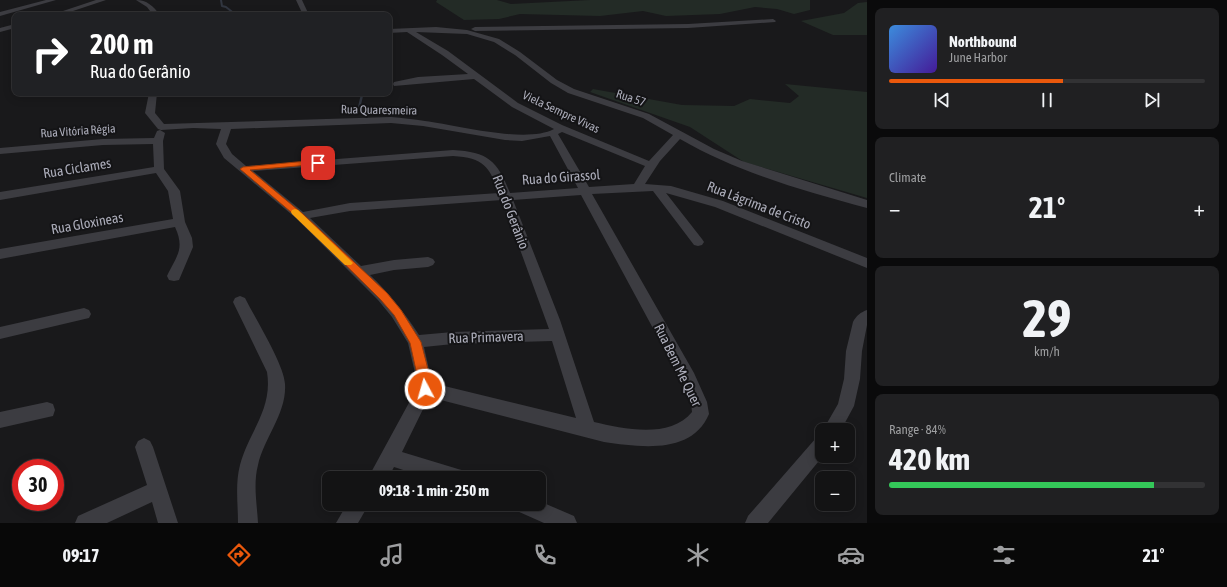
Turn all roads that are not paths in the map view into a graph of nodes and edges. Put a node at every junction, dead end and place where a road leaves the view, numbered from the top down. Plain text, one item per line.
1 (53, 0) edge
2 (103, 0) edge
3 (140, 0) edge
4 (299, 0) edge
5 (64, 12) edge
6 (154, 12) edge
7 (305, 12) edge
8 (0, 14) edge
9 (773, 21) dead end
10 (12, 27) edge
11 (0, 30) edge
12 (408, 30) junction
13 (459, 30) junction
14 (392, 31) edge
15 (477, 76) junction
16 (397, 84) dead end
17 (152, 96) edge
18 (227, 126) junction
19 (161, 127) junction
20 (558, 130) junction
21 (679, 134) junction
22 (158, 141) junction
23 (0, 150) edge
24 (650, 165) junction
25 (159, 169) junction
26 (243, 169) junction
27 (638, 187) junction
28 (656, 188) junction
29 (585, 191) junction
30 (0, 196) edge
31 (506, 197) junction
32 (867, 204) edge
33 (301, 216) junction
34 (179, 222) junction
35 (698, 242) dead end
36 (0, 254) edge
37 (428, 262) dead end
38 (867, 263) edge
39 (358, 272) junction
40 (174, 276) dead end
41 (240, 302) dead end
42 (84, 314) dead end
43 (867, 316) edge
44 (0, 333) edge
45 (558, 335) junction
46 (415, 342) junction
47 (425, 389) junction
48 (47, 410) dead end
49 (0, 420) edge
50 (836, 423) edge
51 (588, 429) junction
52 (144, 447) dead end
53 (815, 452) edge
54 (390, 457) junction
55 (381, 471) edge
56 (435, 471) edge
57 (158, 490) junction
58 (354, 511) edge
59 (540, 511) edge
60 (85, 523) edge
61 (168, 523) edge
62 (248, 523) edge
63 (346, 523) edge
64 (567, 523) edge
65 (755, 523) edge

1 - 8 street
2 - 5 street
3 - 6 street
4 - 7 street
9 - 13 street
10 - 11 street
12 - 13 street, Rua 57
12 - 14 street, Rua 57
12 - 15 street, Viela Sempre Vivas
13 - 21 street, Rua 57
15 - 16 street
15 - 20 street, Viela Sempre Vivas
17 - 19 street
18 - 19 street, Rua Quaresmeira
18 - 20 street, Rua Quaresmeira
18 - 26 street
19 - 22 street
20 - 24 street, Viela Sempre Vivas
20 - 29 street, Rua Bem Me Quer
21 - 24 street
21 - 32 street, Rua 57
22 - 23 street, Rua Vitória Régia
22 - 25 street
24 - 27 street
25 - 30 street, Rua Ciclames
25 - 34 street
26 - 31 street, Rua do Gerânio
26 - 33 street
27 - 28 street, Rua Lágrima de Cristo
27 - 29 street, Rua do Girassol
28 - 35 street
28 - 38 street, Rua Lágrima de Cristo
29 - 31 street, Rua do Girassol
29 - 51 street, Rua Bem Me Quer
31 - 33 street, Rua do Girassol
31 - 45 street, Rua do Gerânio
33 - 39 street
34 - 36 street, Rua Gloxineas
34 - 40 street
37 - 39 street
39 - 46 street
41 - 62 street
42 - 44 street
43 - 50 street
45 - 46 street, Rua Primavera
45 - 51 street, Rua do Gerânio
46 - 47 street
47 - 51 street, Rua Bem Me Quer
47 - 54 street
48 - 49 street
52 - 57 street
53 - 65 street
54 - 55 street
54 - 56 street
57 - 60 street
57 - 61 street
58 - 63 street
59 - 64 street

